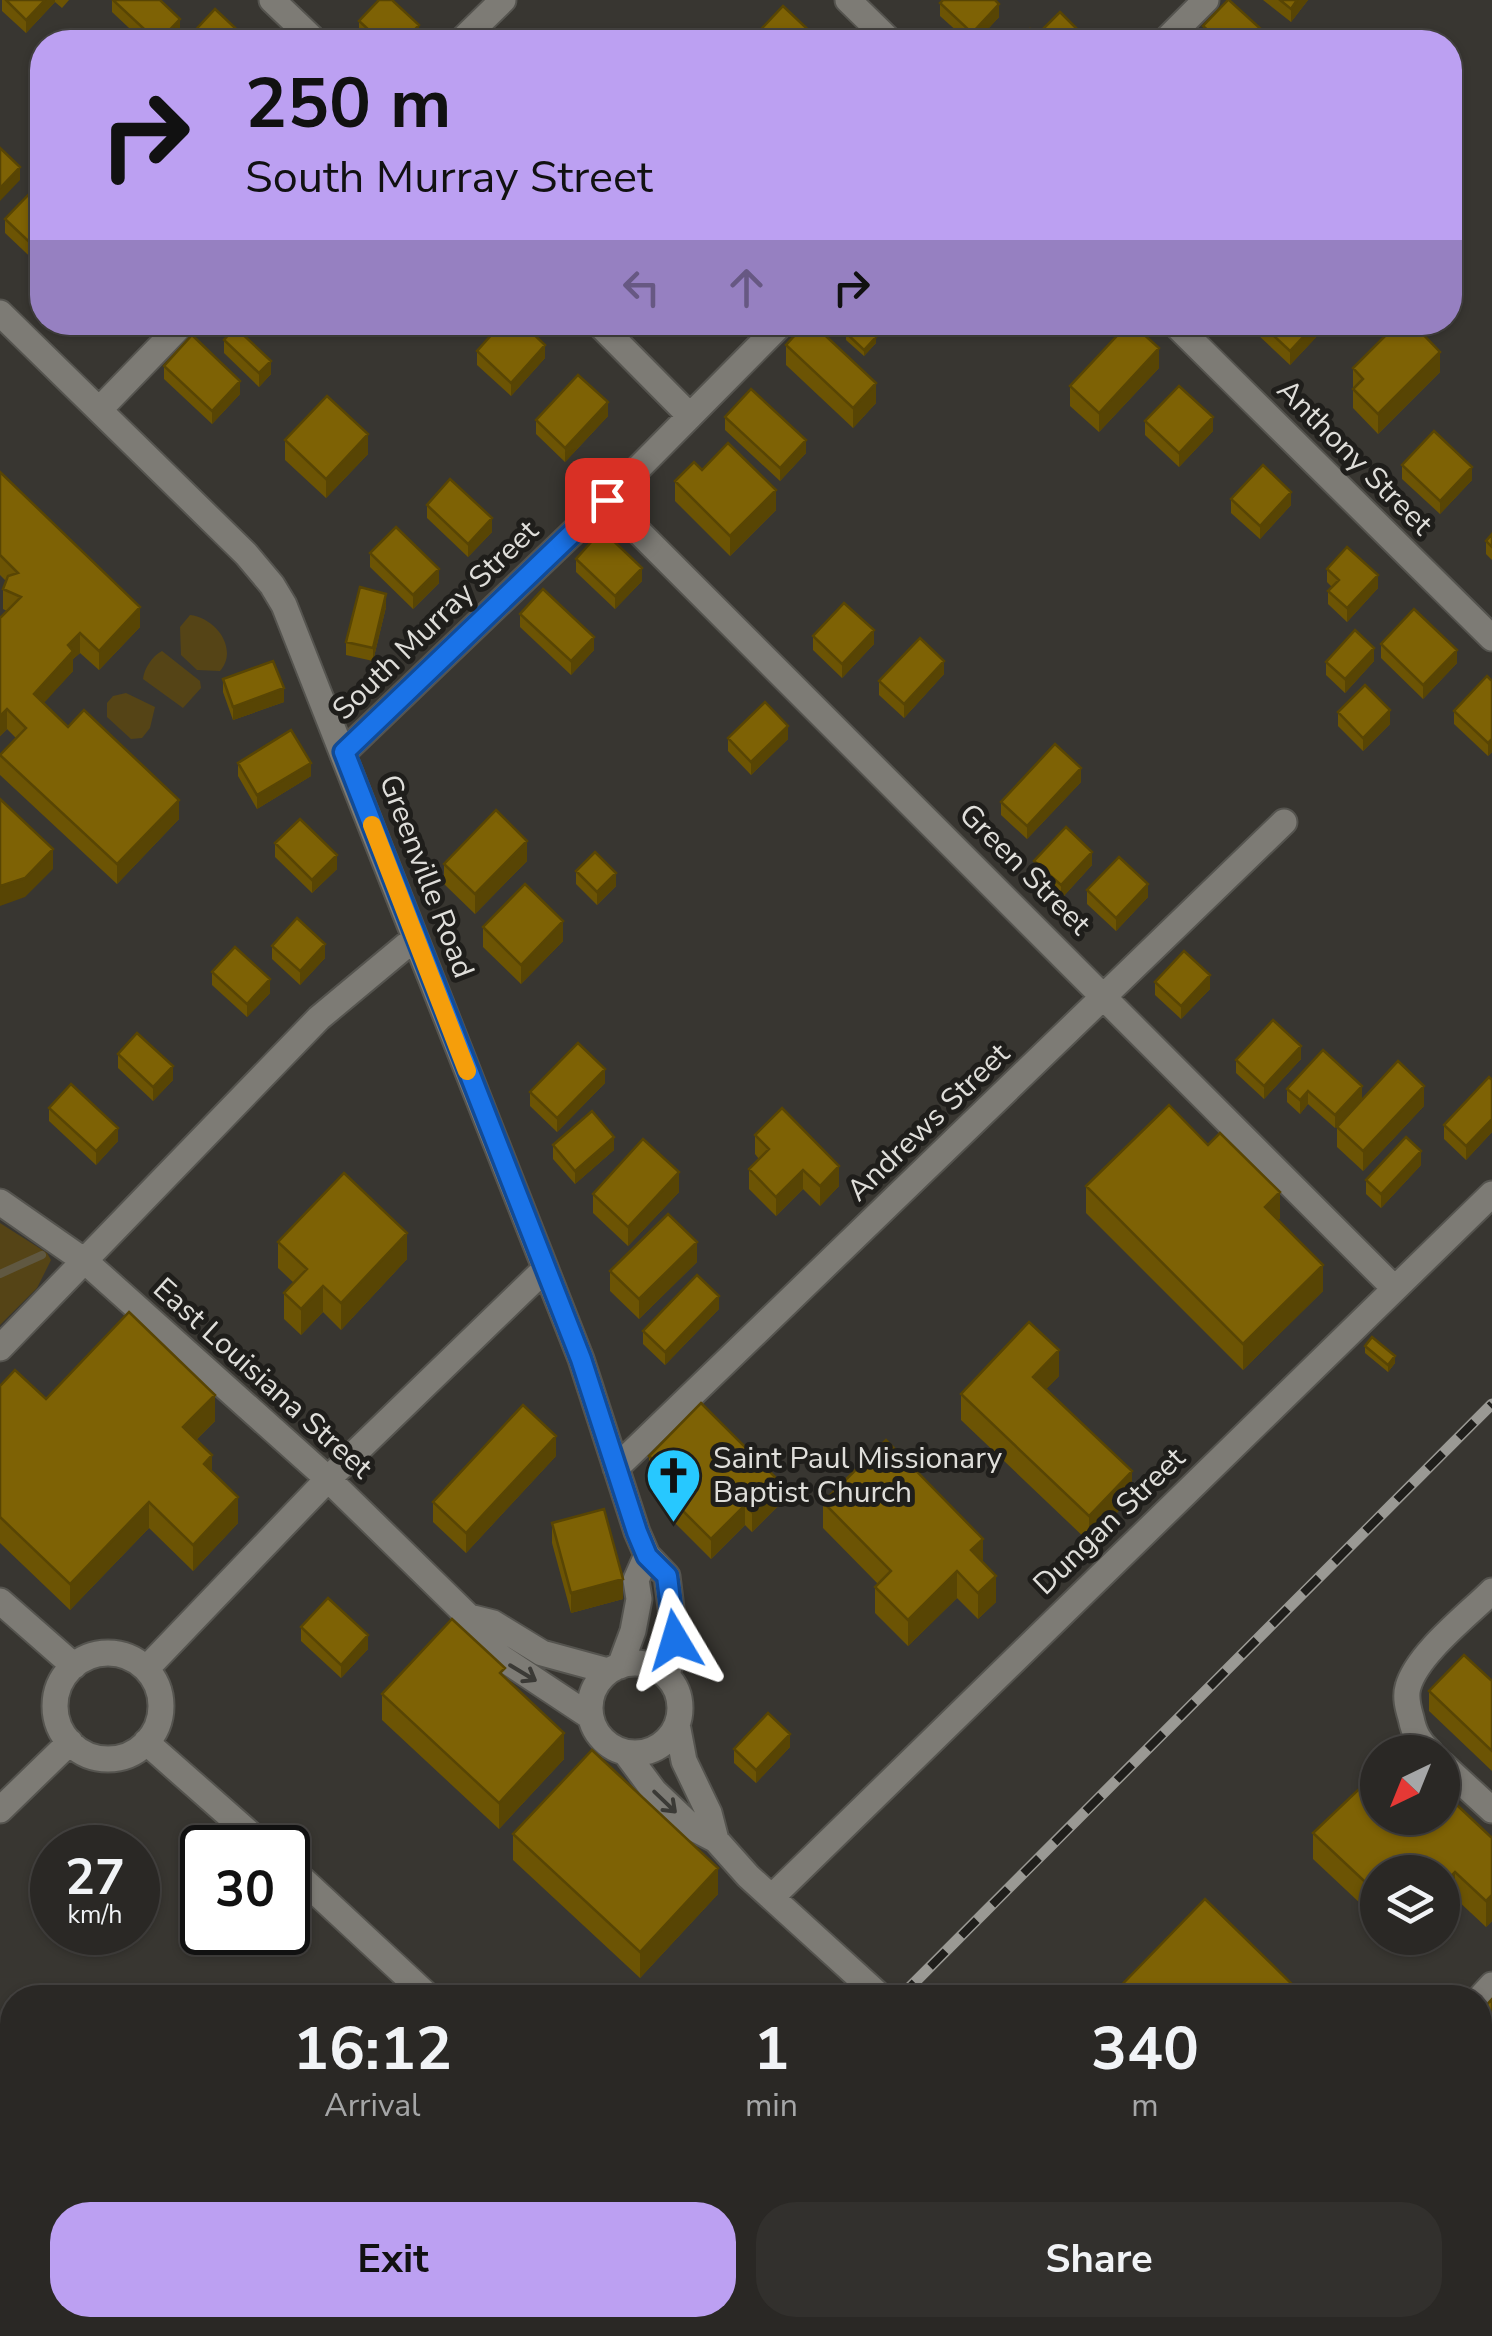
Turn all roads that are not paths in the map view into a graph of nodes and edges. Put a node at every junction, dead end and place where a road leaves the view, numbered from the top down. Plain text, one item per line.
1 (272, 0) edge
2 (503, 0) edge
3 (848, 0) edge
4 (1206, 0) edge
5 (303, 30) edge
6 (472, 30) edge
7 (879, 30) edge
8 (1176, 30) edge
9 (0, 313) edge
10 (171, 335) edge
11 (610, 335) edge
12 (770, 335) edge
13 (1186, 335) edge
14 (99, 410) junction
15 (690, 416) junction
16 (607, 500) junction
17 (1492, 638) edge
18 (344, 752) junction
19 (1284, 822) dead end
20 (415, 938) junction
21 (1105, 996) junction
22 (1492, 1194) edge
23 (0, 1202) edge
24 (86, 1262) junction
25 (545, 1269) junction
26 (1394, 1288) junction
27 (0, 1348) edge
28 (616, 1468) junction
29 (328, 1479) junction
30 (647, 1556) junction
31 (1492, 1591) edge
32 (0, 1601) edge
33 (469, 1616) junction
34 (74, 1666) junction
35 (614, 1668) junction
36 (146, 1669) junction
37 (667, 1676) junction
38 (591, 1717) junction
39 (677, 1724) junction
40 (1417, 1735) edge
41 (70, 1742) junction
42 (146, 1742) junction
43 (625, 1752) junction
44 (1460, 1781) edge
45 (0, 1810) edge
46 (1492, 1810) edge
47 (240, 1825) edge
48 (716, 1840) junction
49 (310, 1886) edge
50 (773, 1896) junction
51 (416, 1985) edge
52 (868, 1985) edge

1 - 5 street
2 - 6 street
3 - 7 street
4 - 8 street
9 - 14 street, Greenville Road
10 - 14 street
11 - 15 street
12 - 15 street, South Murray Street
13 - 17 street, Anthony Street
14 - 18 street, Greenville Road
15 - 16 street, South Murray Street
16 - 18 street, South Murray Street
16 - 21 street, Green Street
18 - 20 street, Greenville Road
19 - 21 street, Andrews Street
20 - 24 street
20 - 25 street, Greenville Road
21 - 26 street, Green Street
21 - 28 street, Andrews Street
22 - 26 street, Dungan Street
23 - 24 street, East Louisiana Street
24 - 27 street
24 - 29 street, East Louisiana Street
25 - 28 street, Greenville Road
25 - 29 street
26 - 50 street, Dungan Street
28 - 30 street, Greenville Road
29 - 33 street, East Louisiana Street
29 - 36 street
30 - 35 street, Greenville Road
30 - 37 street, Greenville Road
31 - 40 street
32 - 34 street
33 - 35 street, East Louisiana Street
33 -> 38 street, East Louisiana Street
34 - 36 street
34 - 41 street
35 - 37 street
35 - 38 street
36 - 42 street
37 - 39 street
38 - 43 street
39 - 43 street
39 - 48 street
41 - 42 street
41 - 45 street
42 - 47 street
43 -> 48 street
44 - 46 street
48 - 50 street
49 - 51 street
50 - 52 street

